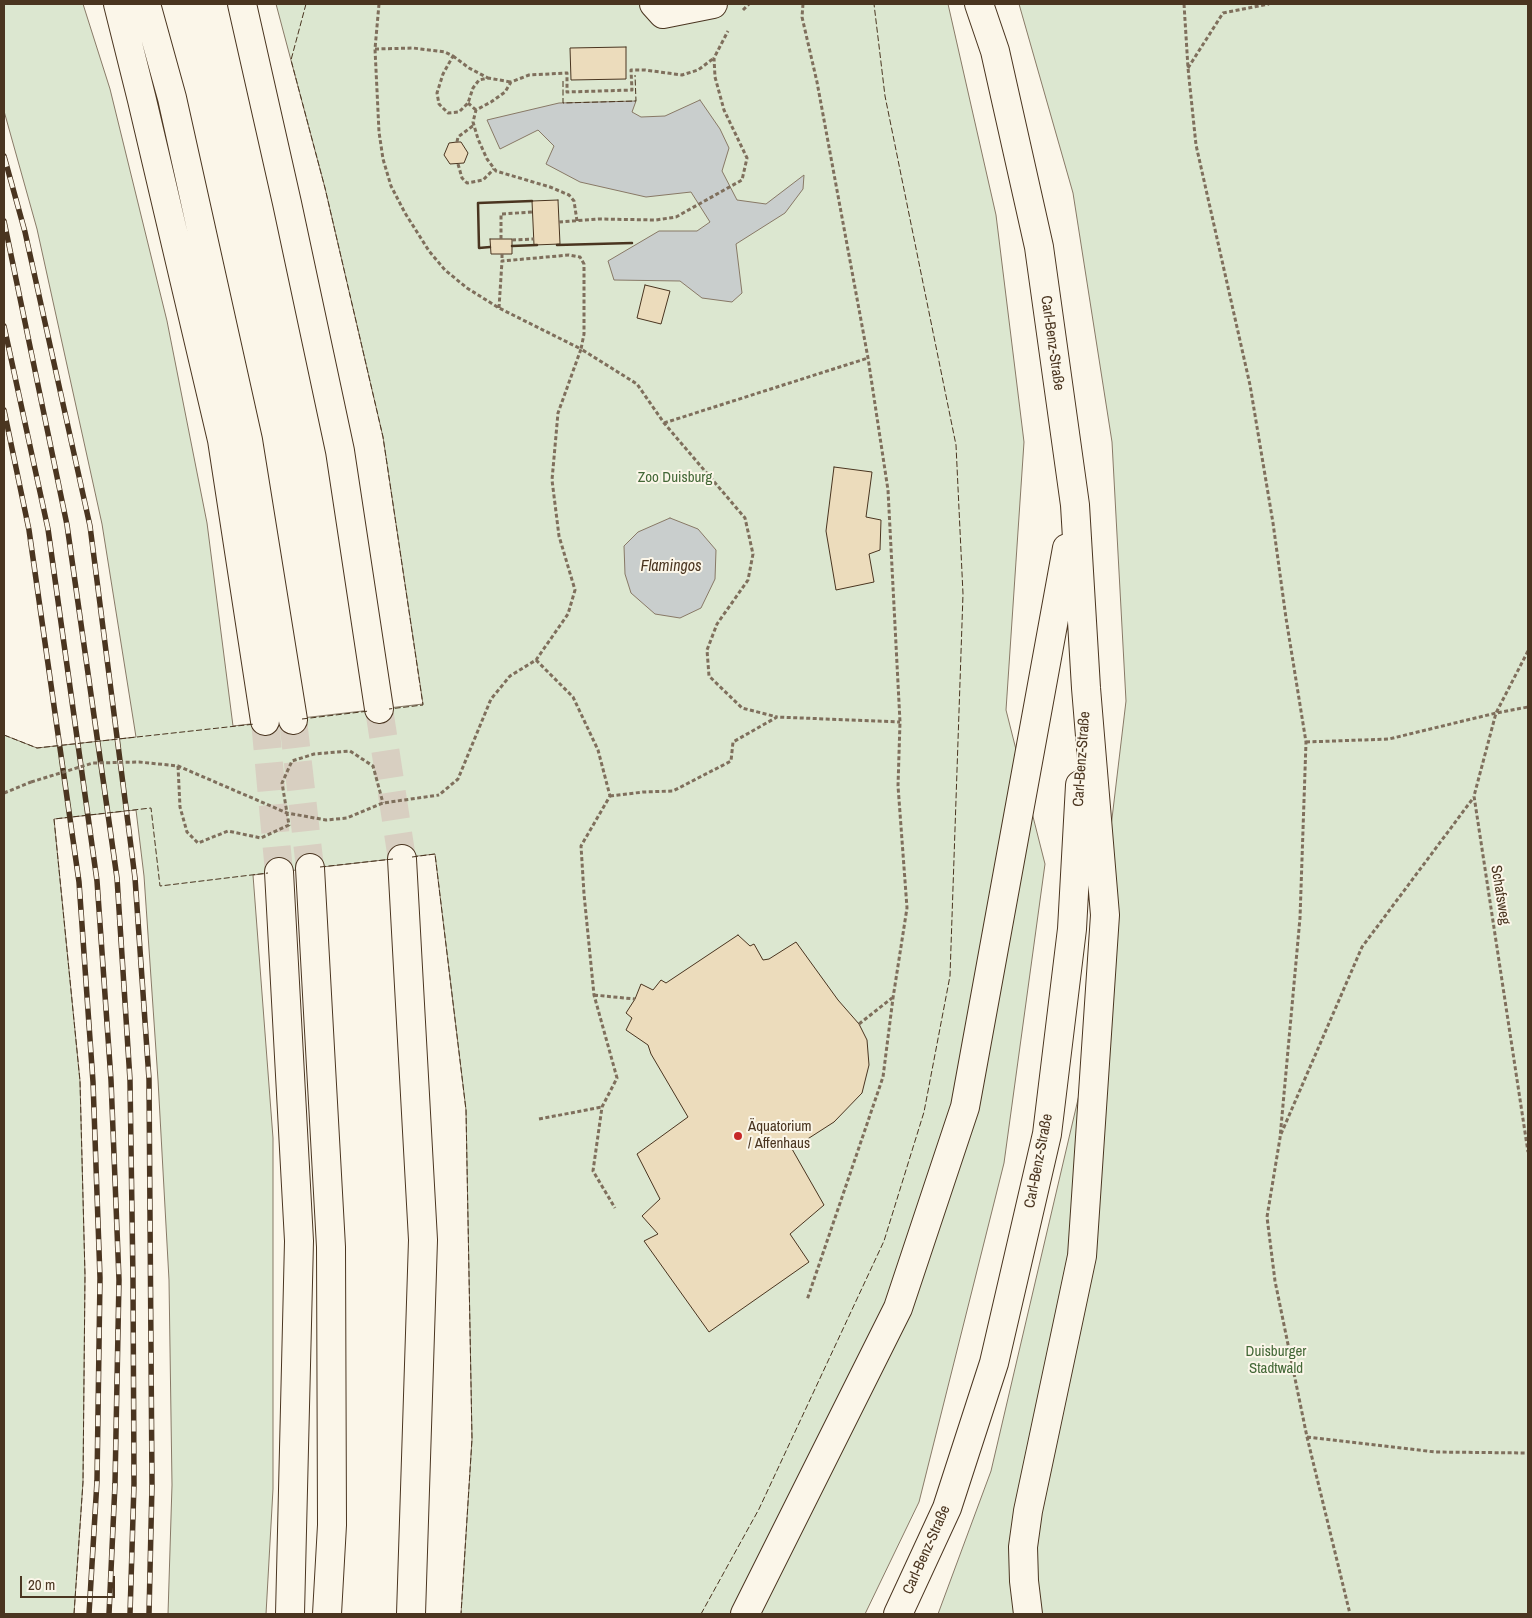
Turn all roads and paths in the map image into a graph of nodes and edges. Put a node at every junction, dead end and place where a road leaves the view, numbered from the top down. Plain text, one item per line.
1 (118, 4) edge
2 (146, 4) edge
3 (242, 4) edge
4 (378, 4) edge
5 (654, 4) edge
6 (713, 4) edge
7 (803, 4) edge
8 (979, 4) edge
9 (1184, 4) edge
10 (1269, 4) edge
11 (730, 26) dead end
12 (375, 49) junction
13 (454, 56) junction
14 (714, 58) junction
15 (1188, 68) junction
16 (488, 78) junction
17 (511, 82) junction
18 (468, 103) junction
19 (476, 110) junction
20 (474, 125) junction
21 (456, 142) dead end
22 (458, 164) dead end
23 (494, 169) junction
24 (533, 212) dead end
25 (577, 221) junction
26 (559, 222) dead end
27 (501, 239) dead end
28 (534, 239) dead end
29 (512, 240) dead end
30 (502, 254) dead end
31 (502, 261) junction
32 (499, 308) junction
33 (581, 349) junction
34 (868, 358) junction
35 (664, 423) junction
36 (1075, 505) junction
37 (1528, 651) edge
38 (536, 660) junction
39 (1086, 688) junction
40 (1528, 707) edge
41 (379, 709) tunnel mouth
42 (1496, 713) junction
43 (777, 717) junction
44 (293, 720) tunnel mouth
45 (265, 721) tunnel mouth
46 (900, 722) junction
47 (1306, 742) junction
48 (178, 766) junction
49 (4, 793) edge
50 (610, 796) junction
51 (1474, 796) junction
52 (383, 803) junction
53 (287, 813) junction
54 (402, 859) tunnel mouth
55 (310, 868) tunnel mouth
56 (279, 872) tunnel mouth
57 (594, 995) junction
58 (893, 998) junction
59 (635, 999) dead end
60 (859, 1024) dead end
61 (602, 1107) junction
62 (539, 1119) dead end
63 (1280, 1138) junction
64 (1528, 1152) edge
65 (616, 1208) dead end
66 (807, 1300) dead end
67 (1307, 1436) junction
68 (1528, 1453) edge
69 (290, 1614) edge
70 (327, 1614) edge
71 (411, 1614) edge
72 (745, 1614) edge
73 (898, 1614) edge
74 (1028, 1614) edge
75 (1350, 1614) edge

1 - 45 main road
2 - 44 main road
3 - 41 main road
4 - 12 path
5 - 6 main road
7 - 34 path
8 - 36 main road, Carl-Benz-Straße
9 - 15 path
10 - 15 path
11 - 14 path
12 - 13 path
12 - 32 path
13 - 16 path
13 - 18 path
14 - 17 path
14 - 25 path
15 - 47 path
16 - 17 path
16 - 18 path
17 - 19 path
18 - 19 path
19 - 20 path
20 - 21 path
20 - 23 path
22 - 23 path
23 - 25 path
24 - 27 path
25 - 26 path
28 - 29 path
30 - 31 path
31 - 32 path
31 - 33 path
32 - 33 path
33 - 35 path
33 - 38 path
34 - 35 path
34 - 46 path
35 - 43 path
36 - 39 main road, Carl-Benz-Straße
36 - 72 main road
37 - 42 path, Schafsweg
38 - 50 path
38 - 52 path, bridge
39 - 73 main road, Carl-Benz-Straße
39 - 74 main road, Carl-Benz-Straße
40 - 42 path
42 - 47 path
42 - 51 path, Schafsweg
43 - 46 path
43 - 50 path
46 - 58 path
47 - 63 path
48 - 49 path, bridge
48 - 53 path, bridge
48 - 53 path, bridge
50 - 57 path
51 - 63 path
51 - 64 path, Schafsweg
52 - 53 path, bridge
52 - 53 path, bridge
54 - 71 main road
55 - 70 main road
56 - 69 main road
57 - 59 path
57 - 61 path
58 - 60 path
58 - 66 path
61 - 62 path
61 - 65 path
63 - 67 path
67 - 68 path
67 - 75 path

